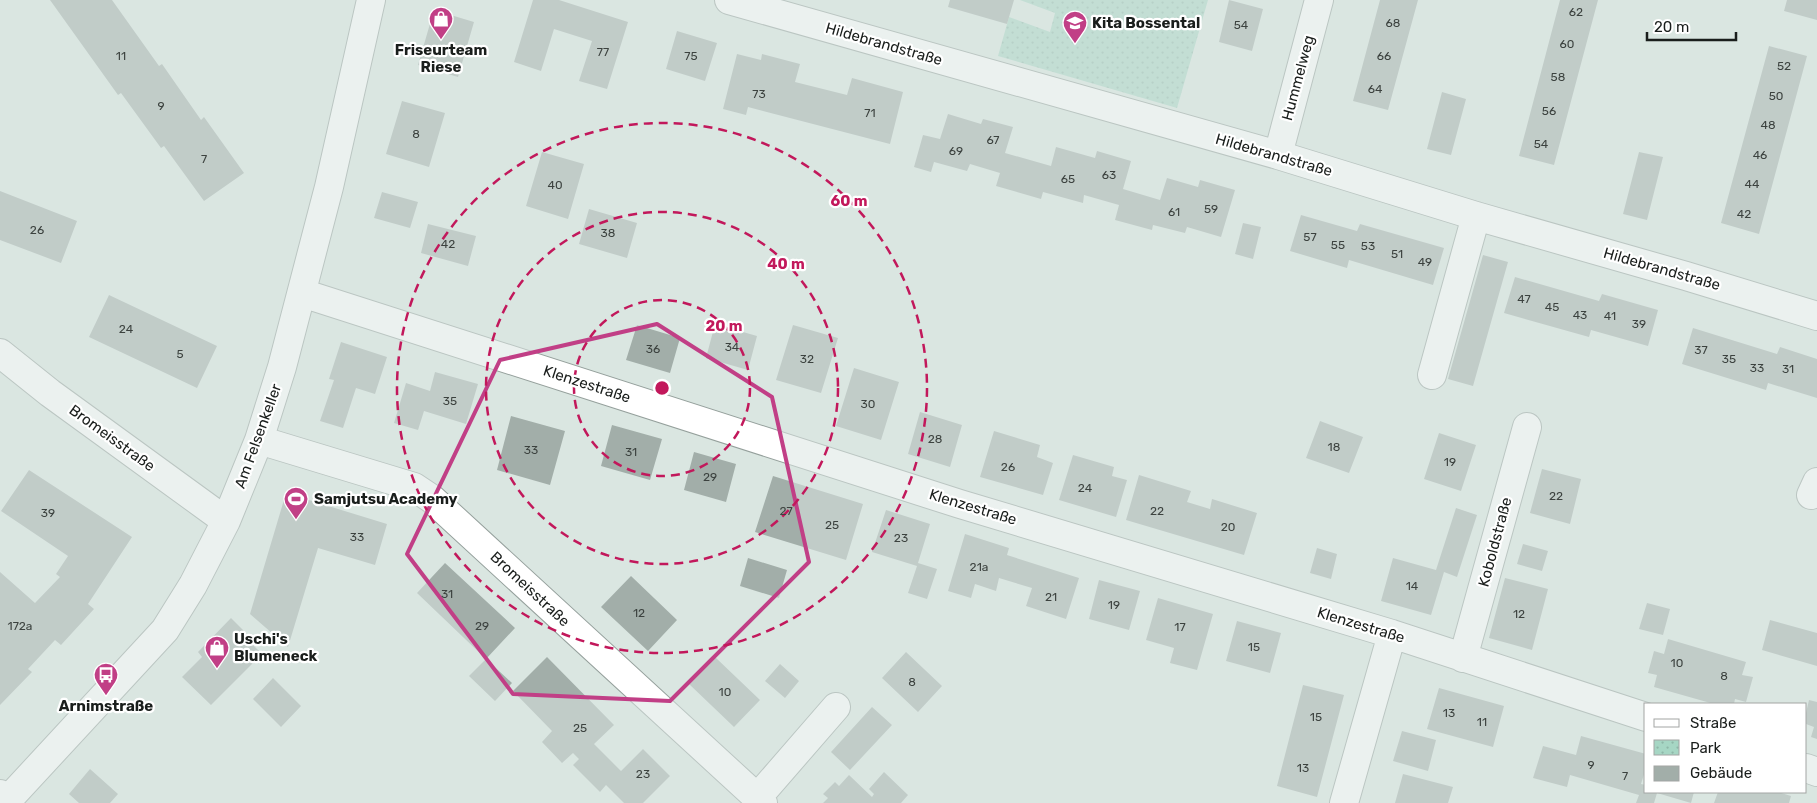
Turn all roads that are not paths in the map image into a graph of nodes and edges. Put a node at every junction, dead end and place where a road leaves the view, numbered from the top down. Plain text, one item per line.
1 (371, 0) edge
2 (728, 0) edge
3 (1319, 0) edge
4 (1278, 155) junction
5 (1476, 216) junction
6 (302, 293) junction
7 (1817, 316) edge
8 (0, 354) edge
9 (1432, 375) dead end
10 (1526, 426) dead end
11 (259, 440) junction
12 (226, 521) junction
13 (1392, 634) junction
14 (1463, 658) junction
15 (836, 707) dead end
16 (1644, 716) edge
17 (5, 800) edge
18 (760, 800) edge
19 (1344, 803) edge

1 - 6 street, Am Felsenkeller
2 - 4 street, Hildebrandstraße
3 - 4 street, Hummelweg
4 - 5 street, Hildebrandstraße
5 - 7 street, Hildebrandstraße
5 - 9 street
6 - 11 street, Am Felsenkeller
6 - 13 street, Klenzestraße
8 - 12 street, Bromeisstraße
10 - 14 street, Koboldstraße
11 - 12 street, Am Felsenkeller
11 - 18 street, Bromeisstraße
12 - 17 street, Am Felsenkeller
13 - 14 street, Klenzestraße
13 - 19 street
14 - 16 street, Klenzestraße
15 - 18 street

